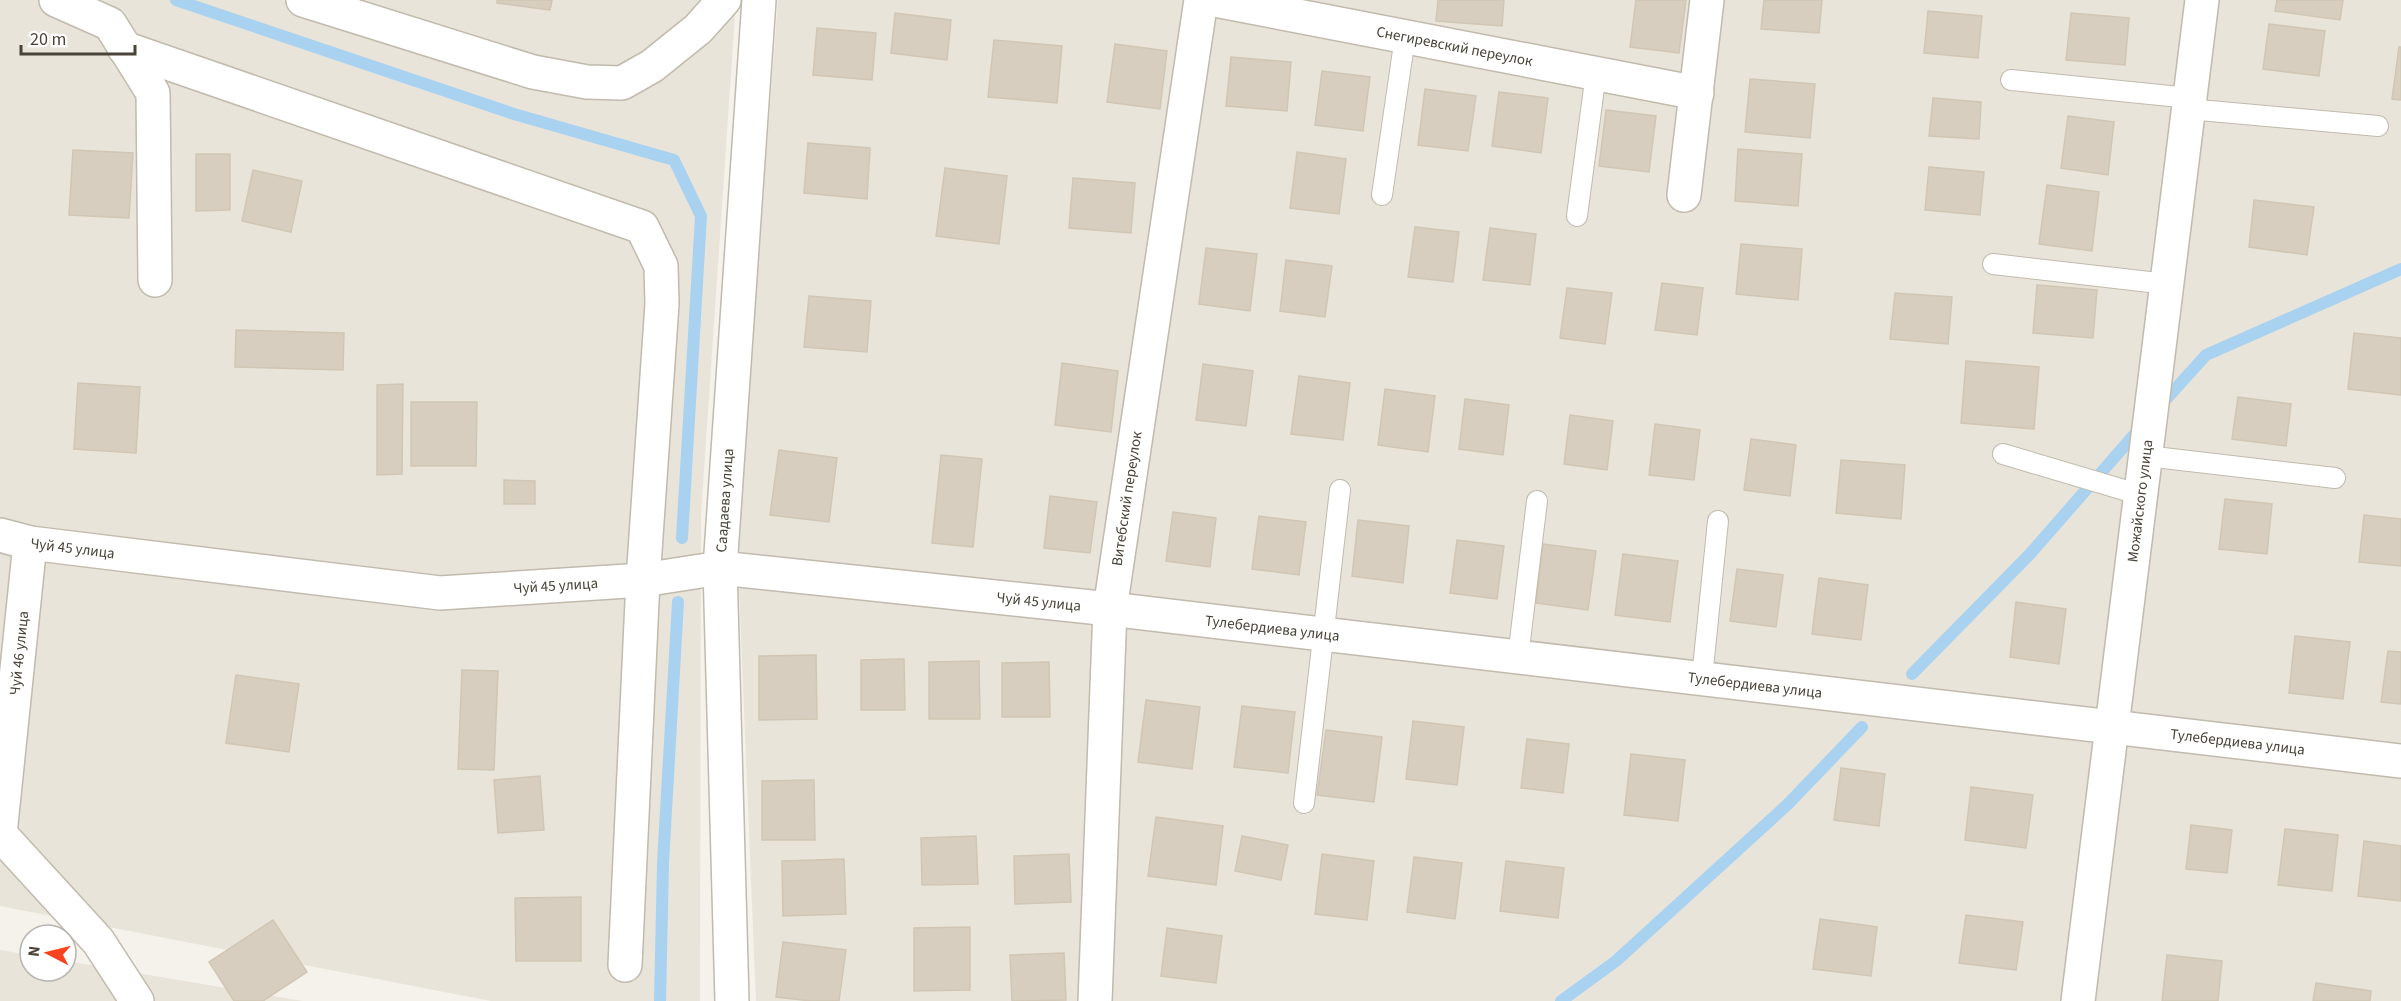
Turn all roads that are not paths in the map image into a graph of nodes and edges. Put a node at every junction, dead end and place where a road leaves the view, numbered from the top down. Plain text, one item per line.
1 (56, 0) edge
2 (303, 0) edge
3 (724, 0) edge
4 (759, 0) edge
5 (1201, 0) edge
6 (1215, 0) edge
7 (1707, 0) edge
8 (2202, 0) edge
9 (1405, 37) junction
10 (124, 48) junction
11 (1596, 73) junction
12 (2011, 80) dead end
13 (1697, 93) junction
14 (2189, 103) junction
15 (2378, 126) dead end
16 (1382, 195) dead end
17 (1684, 195) dead end
18 (1577, 216) dead end
19 (1993, 264) dead end
20 (155, 280) dead end
21 (2167, 284) junction
22 (2003, 454) dead end
23 (2146, 456) junction
24 (2335, 478) dead end
25 (1340, 490) dead end
26 (2141, 495) junction
27 (1537, 501) dead end
28 (1718, 521) dead end
29 (15, 539) edge
30 (720, 568) junction
31 (643, 580) junction
32 (1110, 609) junction
33 (1323, 634) junction
34 (1518, 657) junction
35 (1702, 678) junction
36 (2112, 726) junction
37 (2401, 761) edge
38 (1304, 803) dead end
39 (0, 834) edge
40 (626, 965) dead end
41 (137, 1001) edge
42 (732, 1001) edge
43 (1095, 1001) edge
44 (2078, 1001) edge

1 - 10 street
2 - 3 street
4 - 30 street, Саадаева улица
5 - 32 street, Витебский переулок
6 - 9 street, Снегиревский переулок
7 - 13 street
8 - 14 street, Можайского улица
9 - 11 street, Снегиревский переулок
9 - 16 lane
10 - 20 street
10 - 31 street
11 - 13 street, Снегиревский переулок
11 - 18 lane
12 - 14 lane
13 - 17 street
14 - 15 lane
14 - 21 street, Можайского улица
19 - 21 lane
21 - 23 street, Можайского улица
22 - 26 lane
23 - 24 lane
23 - 26 street, Можайского улица
25 - 33 lane
26 - 36 street, Можайского улица
27 - 34 lane
28 - 35 lane
29 - 31 street, Чуй 45 улица
29 - 39 street, Чуй 46 улица
30 - 31 street, Чуй 45 улица
30 - 32 street, Чуй 45 улица
30 - 42 street, Саадаева улица
31 - 40 street
32 - 33 street, Тулебердиева улица
32 - 43 street, Витебский переулок
33 - 34 street, Тулебердиева улица
33 - 38 lane
34 - 35 street, Тулебердиева улица
35 - 36 street, Тулебердиева улица
36 - 37 street, Тулебердиева улица
36 - 44 street, Можайского улица
39 - 41 street, Чуй 46 улица

